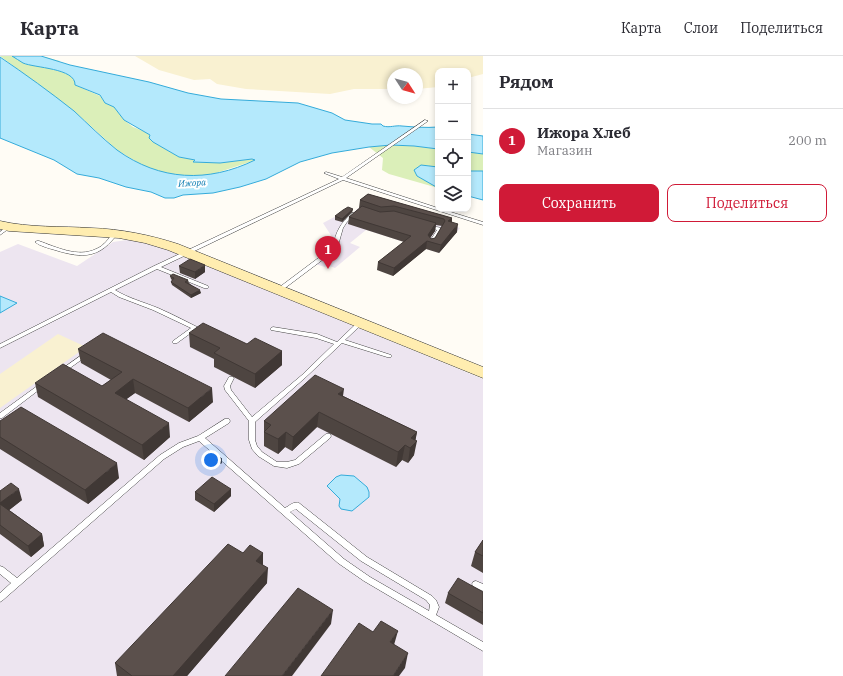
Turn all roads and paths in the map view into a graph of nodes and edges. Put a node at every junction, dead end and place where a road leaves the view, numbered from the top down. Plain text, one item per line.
1 (426, 121) dead end
2 (326, 173) dead end
3 (342, 179) junction
4 (360, 210) edge
5 (420, 223) edge
6 (483, 224) edge
7 (3, 229) edge
8 (116, 233) junction
9 (38, 242) dead end
10 (430, 244) edge
11 (187, 252) junction
12 (156, 267) junction
13 (206, 287) dead end
14 (110, 290) junction
15 (279, 290) junction
16 (360, 323) junction
17 (194, 328) junction
18 (273, 329) dead end
19 (209, 334) edge
20 (175, 342) dead end
21 (339, 342) junction
22 (0, 346) edge
23 (90, 351) edge
24 (389, 356) dead end
25 (483, 373) edge
26 (304, 376) junction
27 (52, 378) edge
28 (231, 378) dead end
29 (310, 379) edge
30 (46, 383) edge
31 (1, 415) edge
32 (227, 421) dead end
33 (252, 421) junction
34 (328, 436) dead end
35 (200, 438) junction
36 (285, 512) junction
37 (0, 569) edge
38 (17, 583) junction
39 (0, 598) edge
40 (431, 616) junction
41 (483, 647) edge

1 - 3 lane
2 - 3 lane
3 - 6 lane
3 - 11 lane
4 - 15 lane
5 - 10 lane
7 - 8 main road
8 - 9 lane
8 - 11 main road
11 - 12 lane
11 - 15 main road
12 - 13 lane
12 - 14 lane
14 - 17 lane
14 - 22 lane
15 - 16 main road
16 - 21 lane
16 - 25 main road
17 - 19 lane
17 - 20 lane
18 - 21 lane
21 - 24 lane
21 - 26 lane
23 - 27 lane
26 - 29 lane
26 - 33 lane
28 - 33 lane
30 - 31 lane
32 - 35 lane
33 - 34 lane
35 - 36 lane
35 - 38 lane
36 - 40 lane
36 - 40 lane
37 - 38 lane
38 - 39 lane
40 - 41 lane

